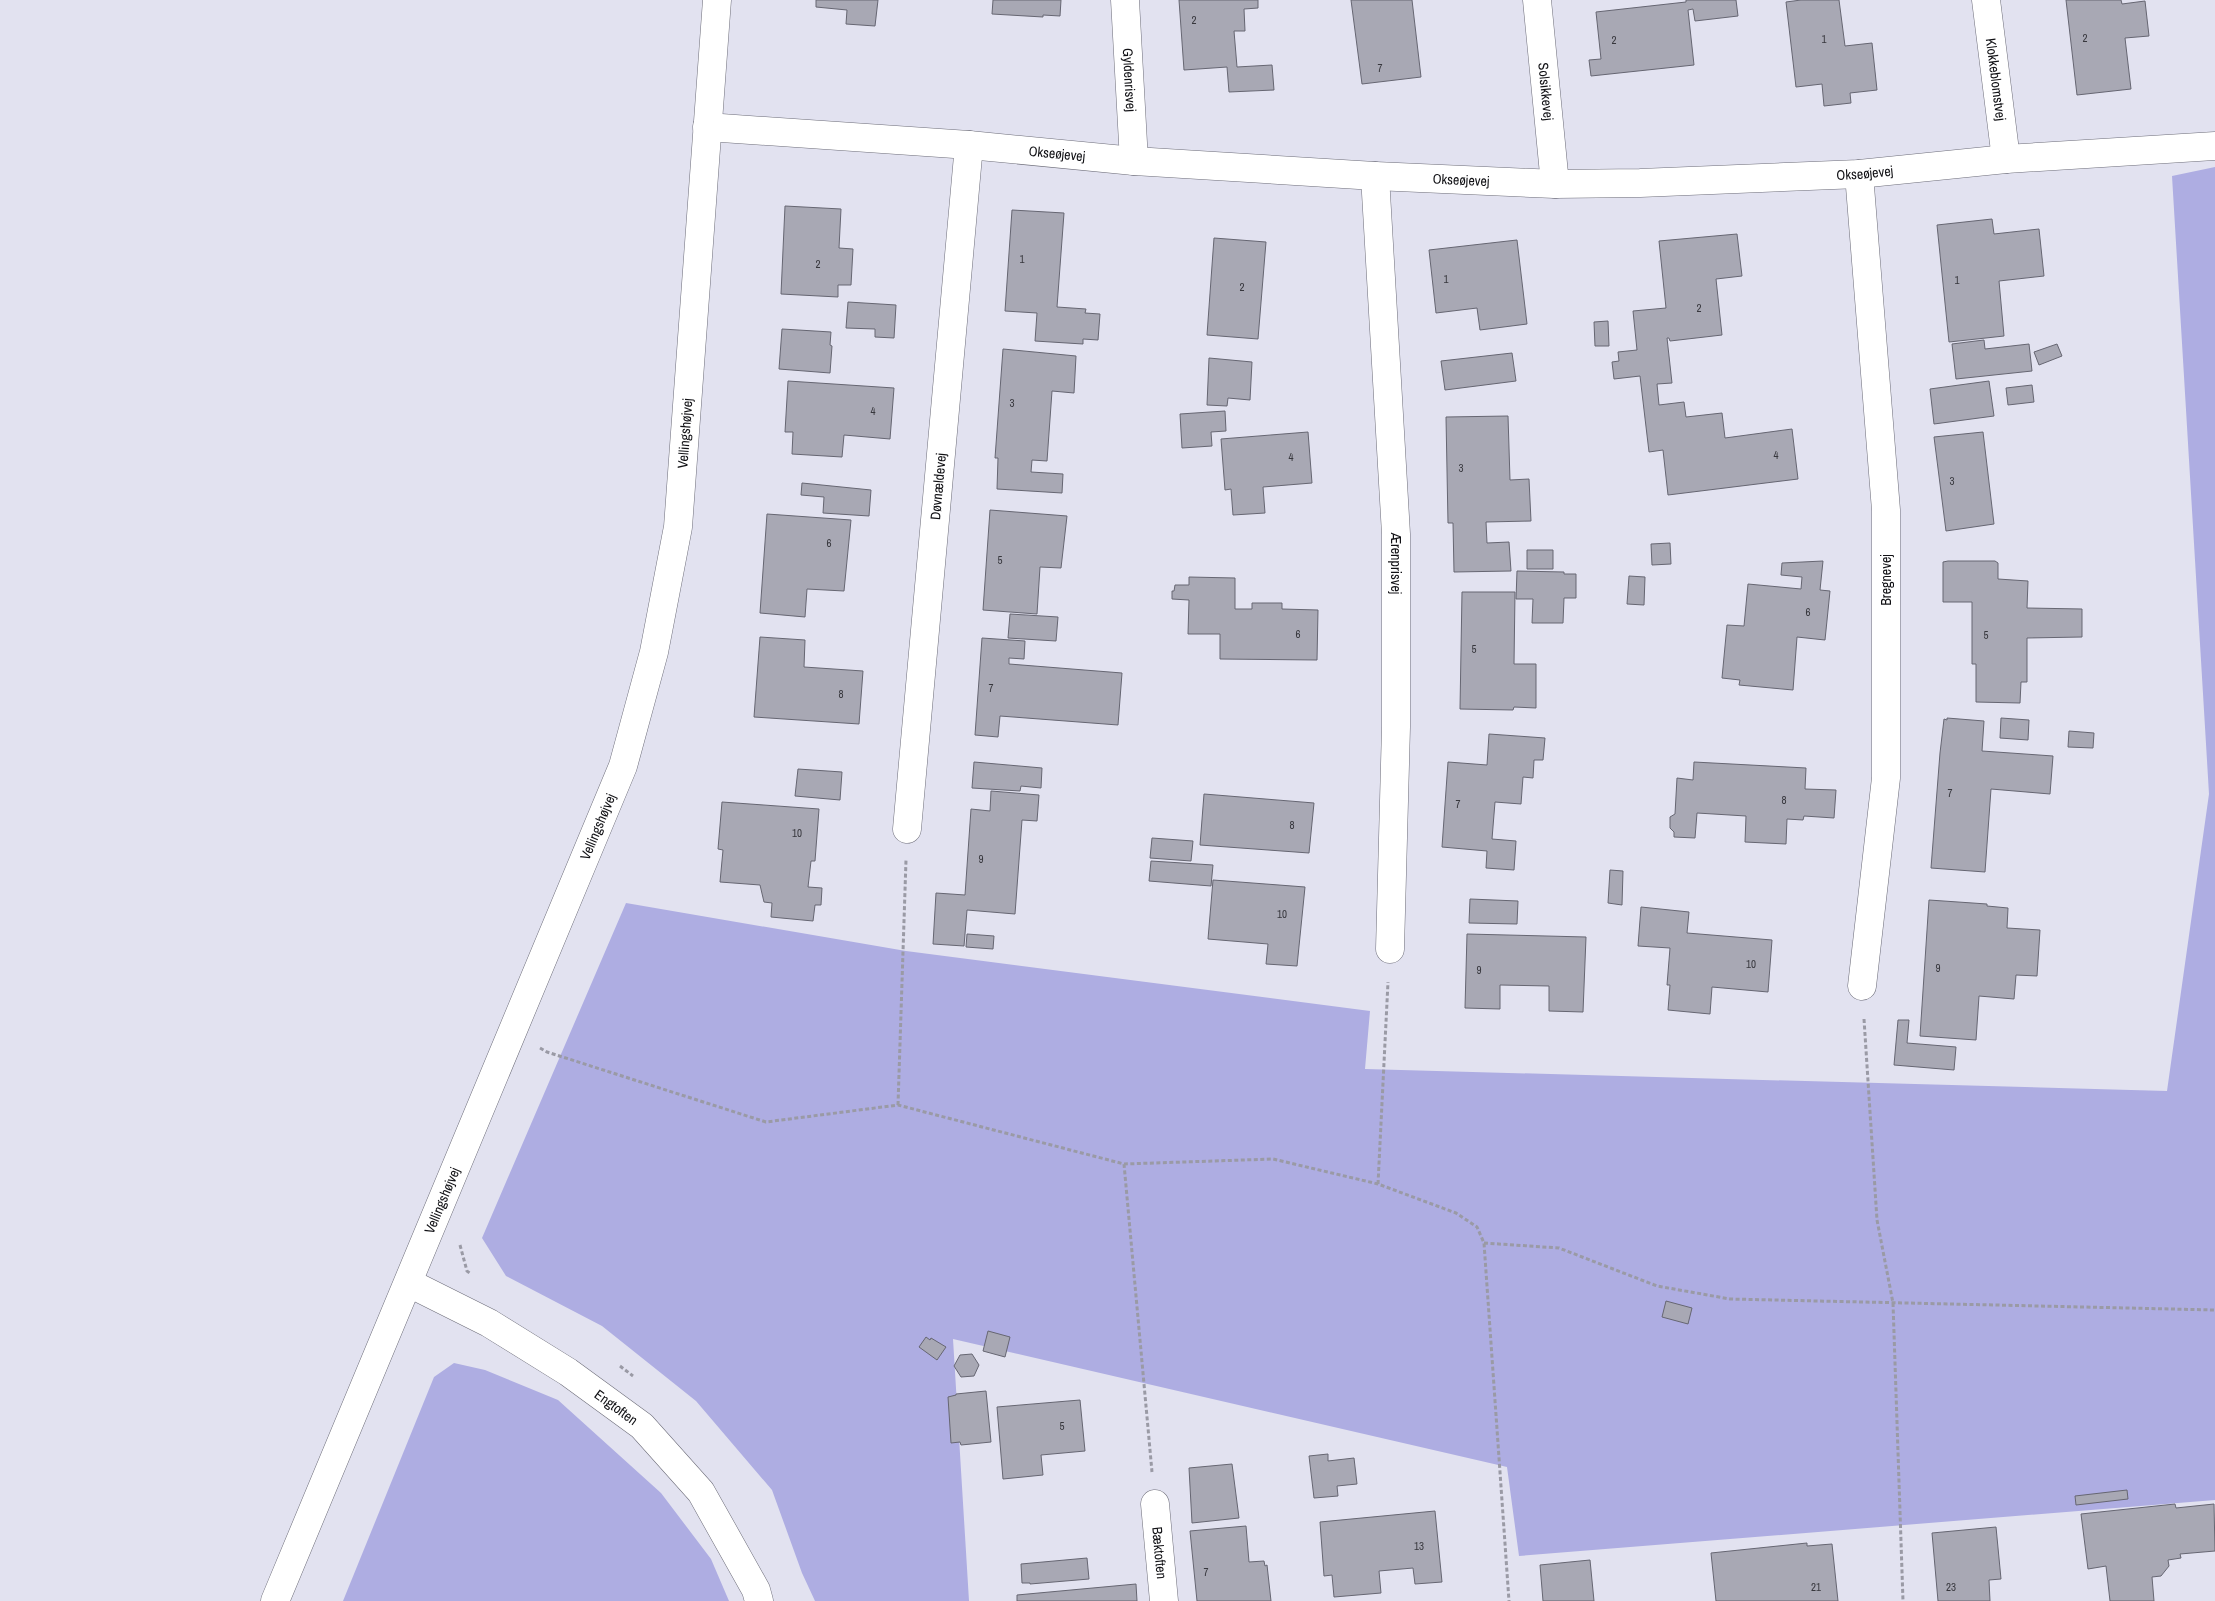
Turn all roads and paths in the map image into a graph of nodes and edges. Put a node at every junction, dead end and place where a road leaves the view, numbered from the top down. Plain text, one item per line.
1 (717, 0) edge
2 (1125, 0) edge
3 (1537, 0) edge
4 (1986, 0) edge
5 (707, 127) junction
6 (969, 145) junction
7 (2215, 146) edge
8 (1134, 160) junction
9 (2006, 160) junction
10 (1859, 174) junction
11 (1375, 176) junction
12 (1555, 184) junction
13 (907, 829) joint
14 (1390, 949) joint
15 (1862, 986) joint
16 (512, 1033) junction
17 (898, 1104) junction
18 (1124, 1164) junction
19 (1378, 1184) junction
20 (1484, 1243) junction
21 (409, 1283) junction
22 (1893, 1303) junction
23 (2215, 1310) edge
24 (1155, 1504) joint
25 (275, 1601) edge
26 (759, 1601) edge
27 (1164, 1601) edge
28 (1509, 1601) edge
29 (1903, 1601) edge

1 - 5 street, Vellingshøjvej
2 - 8 street, Gyldenrisvej
3 - 12 street, Solsikkevej
4 - 9 street, Klokkeblomstvej
5 - 6 street, Okseøjevej
5 - 16 street, Vellingshøjvej
6 - 8 street, Okseøjevej
6 - 13 street, Døvnældevej
7 - 9 street, Okseøjevej
8 - 11 street, Okseøjevej
9 - 10 street, Okseøjevej
10 - 12 street, Okseøjevej
10 - 15 street, Bregnevej
11 - 12 street, Okseøjevej
11 - 14 street, Ærenprisvej
13 - 17 path
14 - 19 path
15 - 22 path
16 - 17 path
16 - 21 street, Vellingshøjvej
17 - 18 path
18 - 19 path
18 - 24 path
19 - 20 path
20 - 22 path
20 - 28 path
21 - 25 street, Vellingshøjvej
21 - 26 street, Engtoften
22 - 23 path
22 - 29 path
24 - 27 street, Bæktoften

